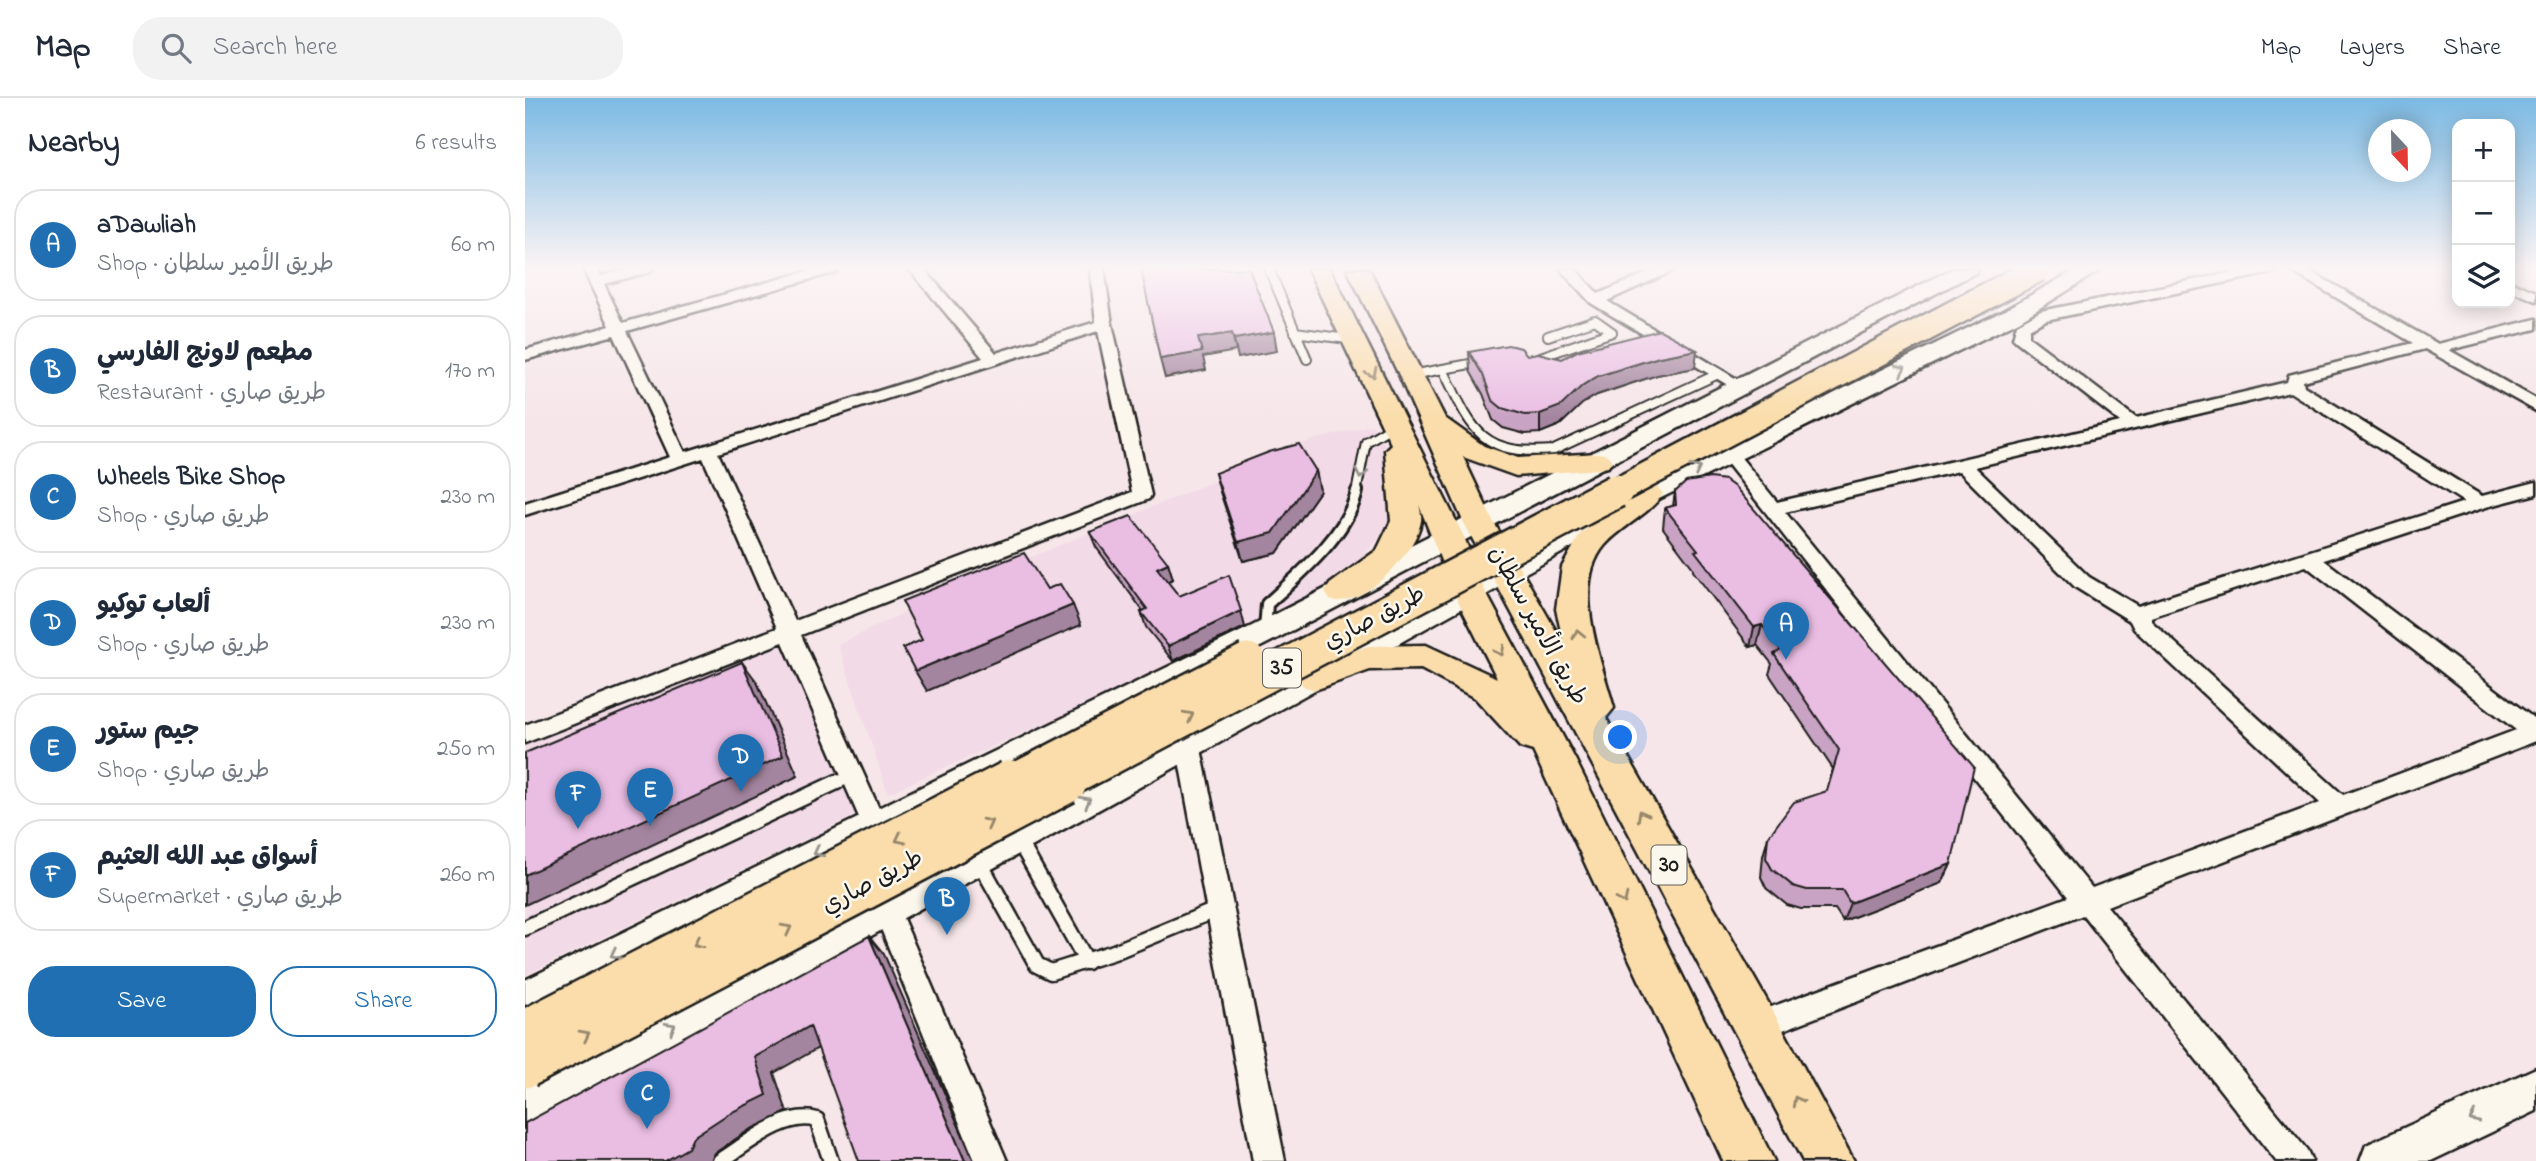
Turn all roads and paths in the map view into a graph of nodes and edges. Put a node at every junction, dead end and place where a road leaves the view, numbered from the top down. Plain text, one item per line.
1 (613, 319) edge
2 (655, 319) edge
3 (958, 319) edge
4 (1103, 319) edge
5 (1289, 319) edge
6 (1345, 319) edge
7 (1383, 319) edge
8 (1623, 319) edge
9 (1873, 319) edge
10 (1910, 319) edge
11 (1945, 319) edge
12 (2006, 319) edge
13 (2036, 319) edge
14 (2381, 319) edge
15 (1104, 324) junction
16 (2536, 324) edge
17 (618, 329) junction
18 (1295, 332) junction
19 (1548, 336) dead end
20 (1356, 340) junction
21 (2431, 347) junction
22 (525, 355) edge
23 (993, 359) junction
24 (1307, 359) dead end
25 (1496, 360) edge
26 (1443, 369) junction
27 (1545, 369) edge
28 (1719, 374) junction
29 (1412, 375) junction
30 (2296, 386) junction
31 (1742, 387) junction
32 (2536, 406) edge
33 (1433, 422) junction
34 (2132, 423) junction
35 (1396, 424) junction
36 (708, 450) junction
37 (1728, 453) junction
38 (680, 459) junction
39 (1598, 461) junction
40 (1962, 464) junction
41 (2536, 488) edge
42 (1648, 494) junction
43 (2479, 503) junction
44 (525, 509) edge
45 (1773, 509) junction
46 (1478, 521) junction
47 (1449, 537) junction
48 (2309, 559) junction
49 (1506, 570) junction
50 (1469, 591) junction
51 (1342, 592) junction
52 (2140, 617) junction
53 (788, 632) junction
54 (1265, 632) junction
55 (1315, 677) junction
56 (2535, 732) edge
57 (525, 734) edge
58 (1188, 744) junction
59 (1605, 748) junction
60 (1557, 761) junction
61 (852, 775) junction
62 (2340, 807) junction
63 (874, 824) junction
64 (1018, 838) junction
65 (978, 860) junction
66 (2088, 902) junction
67 (886, 909) junction
68 (1218, 909) junction
69 (525, 928) edge
70 (1087, 962) junction
71 (525, 999) edge
72 (1758, 1026) junction
73 (525, 1032) edge
74 (525, 1066) edge
75 (2536, 1089) edge
76 (525, 1107) edge
77 (720, 1161) edge
78 (831, 1161) edge
79 (991, 1161) edge
80 (1269, 1161) edge
81 (1749, 1161) edge
82 (1829, 1161) edge
83 (2295, 1161) edge
84 (2382, 1161) edge

1 - 17 street
2 - 17 street
3 - 23 street
4 - 15 street
5 - 18 lane
6 - 20 main road, طريق الأمير سلطان / 30
7 - 29 main road, طريق الأمير سلطان / 30
8 - 28 street
9 - 31 main road
10 -> 73 main road, طريق صاري / 35, bridge
74 -> 11 main road, طريق صاري / 35, bridge
37 -> 12 main road
13 - 34 street
14 - 21 street
15 - 23 street
15 - 53 street
16 - 21 street
17 - 22 street
17 - 38 street
18 - 20 lane
18 - 24 lane
19 - 27 lane
20 -> 35 main road, طريق الأمير سلطان / 30
21 - 30 street
21 - 32 street
23 - 36 street
25 - 26 lane
26 - 28 lane
26 - 29 lane
28 - 31 street
29 - 33 main road, طريق الأمير سلطان / 30
30 - 34 street
30 - 43 street
31 - 39 main road
33 - 39 main road
33 - 46 main road, طريق الأمير سلطان / 30
34 - 40 street
35 - 47 main road, طريق الأمير سلطان / 30
35 - 51 main road
35 -> 54 lane
36 - 38 street
36 - 53 street
42 -> 37 main road
37 - 45 street
38 - 44 street
39 - 42 main road
39 - 46 main road, طريق صاري
40 - 45 street
40 - 52 street
41 - 43 street
42 - 49 main road
59 -> 42 main road
43 - 48 street
45 - 66 street
46 - 47 main road, طريق صاري
46 - 49 main road, طريق الأمير سلطان / 30
47 - 50 main road, طريق الأمير سلطان / 30
47 - 51 main road, طريق صاري
48 - 52 street
48 - 56 street
49 - 50 main road
49 - 59 main road, طريق الأمير سلطان / 30
50 - 55 main road
50 -> 60 main road, طريق الأمير سلطان / 30
51 - 54 main road, طريق صاري
52 - 62 street
53 - 57 street
53 - 61 street
54 - 55 main road
54 - 63 main road, طريق صاري
55 - 58 main road
55 - 60 main road
56 - 62 street
64 -> 58 main road
58 - 68 street
72 -> 59 main road, طريق الأمير سلطان / 30
60 -> 81 main road, طريق الأمير سلطان / 30
61 - 63 street
61 - 69 lane
62 - 66 street
63 -> 71 main road, طريق صاري
64 - 65 main road
64 - 70 lane
65 - 67 main road
65 - 70 lane
66 - 72 street
66 - 83 street
76 -> 67 main road
67 - 79 street
68 - 70 lane
68 - 80 street
82 -> 72 main road, طريق الأمير سلطان / 30
75 -> 84 main road
77 - 78 lane

